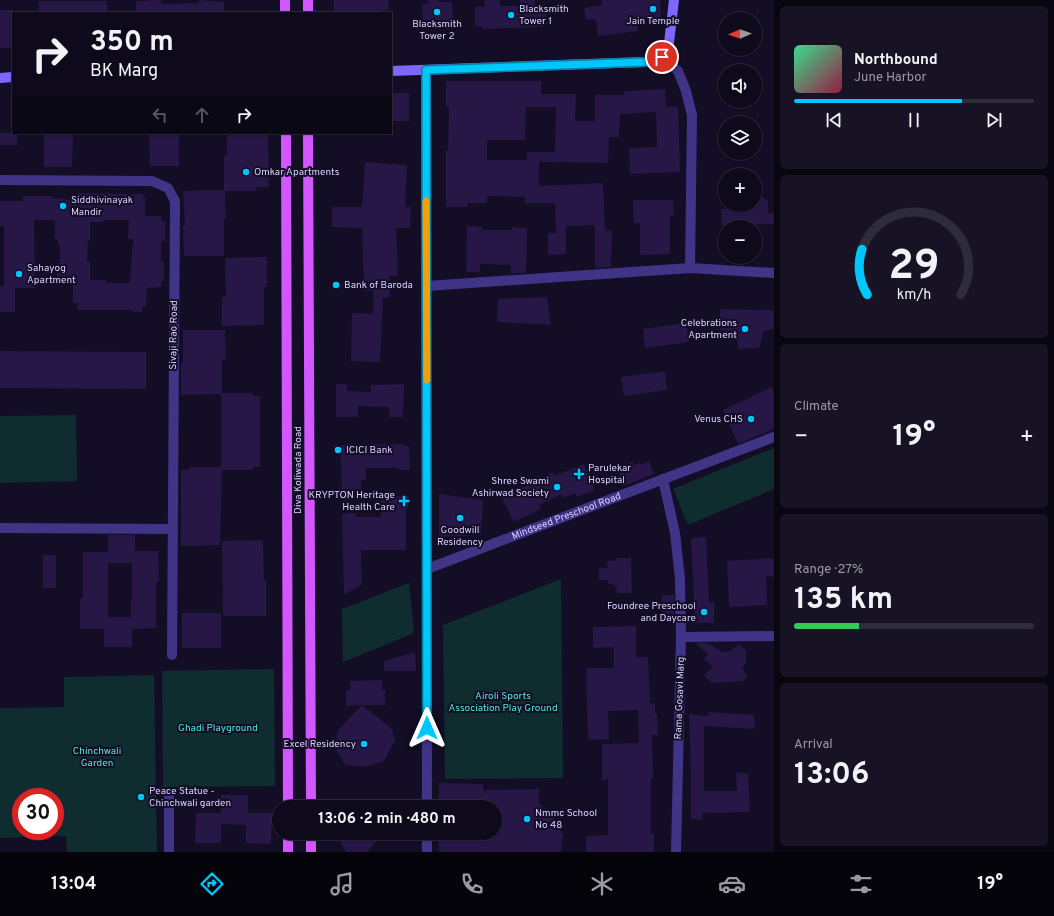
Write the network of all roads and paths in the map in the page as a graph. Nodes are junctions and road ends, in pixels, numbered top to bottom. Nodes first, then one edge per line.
1 (285, 0) edge
2 (308, 0) edge
3 (674, 0) edge
4 (285, 12) edge
5 (308, 12) edge
6 (662, 57) junction
7 (426, 70) junction
8 (392, 71) edge
9 (12, 77) edge
10 (0, 78) edge
11 (286, 134) edge
12 (308, 134) edge
13 (0, 180) edge
14 (690, 268) junction
15 (774, 273) edge
16 (427, 286) junction
17 (774, 437) edge
18 (663, 479) junction
19 (0, 528) edge
20 (172, 529) junction
21 (427, 570) junction
22 (774, 636) edge
23 (682, 637) junction
24 (172, 654) dead end
25 (169, 795) dead end
26 (288, 800) edge
27 (311, 800) edge
28 (427, 800) edge
29 (288, 840) edge
30 (311, 840) edge
31 (427, 840) edge
32 (169, 852) edge
33 (288, 852) edge
34 (311, 852) edge
35 (427, 852) edge
36 (676, 852) edge

1 - 4 main road
2 - 5 main road
3 - 6 street
6 - 7 street
6 - 14 street
7 - 8 street
7 - 16 street
9 - 10 street
11 - 26 main road, Diva Koliwada Road
12 - 27 main road, Diva Koliwada Road
13 - 20 street, Sivaji Rao Road
14 - 15 street
14 - 16 street
16 - 21 street
17 - 18 street, Mindseed Preschool Road
18 - 21 street, Mindseed Preschool Road
18 - 23 street, Rama Gosavi Marg
19 - 20 street
20 - 24 street, Sivaji Rao Road
21 - 28 street
22 - 23 street
23 - 36 street, Rama Gosavi Marg
25 - 32 street
29 - 33 main road
30 - 34 main road
31 - 35 street

